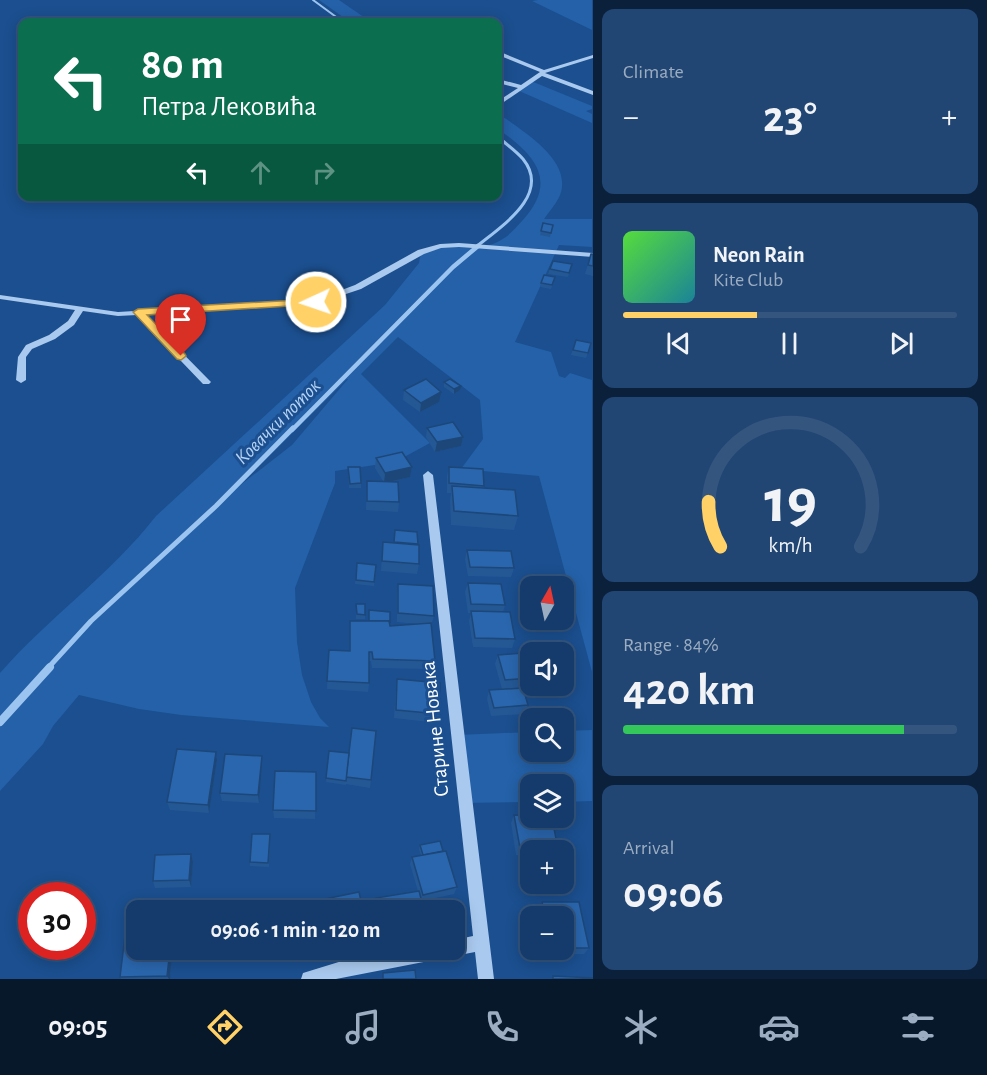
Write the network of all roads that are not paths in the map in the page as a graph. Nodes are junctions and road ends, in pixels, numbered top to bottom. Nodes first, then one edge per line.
1 (502, 54) edge
2 (592, 56) edge
3 (543, 73) junction
4 (502, 82) edge
5 (522, 87) junction
6 (592, 93) edge
7 (502, 101) edge
8 (592, 255) edge
9 (0, 297) edge
10 (81, 308) junction
11 (138, 312) junction
12 (21, 380) dead end
13 (206, 382) dead end
14 (428, 475) dead end
15 (482, 943) junction
16 (465, 946) edge
17 (392, 960) edge
18 (309, 979) edge
19 (486, 979) edge

1 - 3 street
2 - 3 street
3 - 5 street
3 - 6 street
4 - 5 street
5 - 7 street
8 - 11 street
9 - 10 street
10 - 11 street
10 - 12 street
11 - 13 street
14 - 15 street, Старине Новака
15 - 16 street
15 - 19 street, Старине Новака
17 - 18 street

